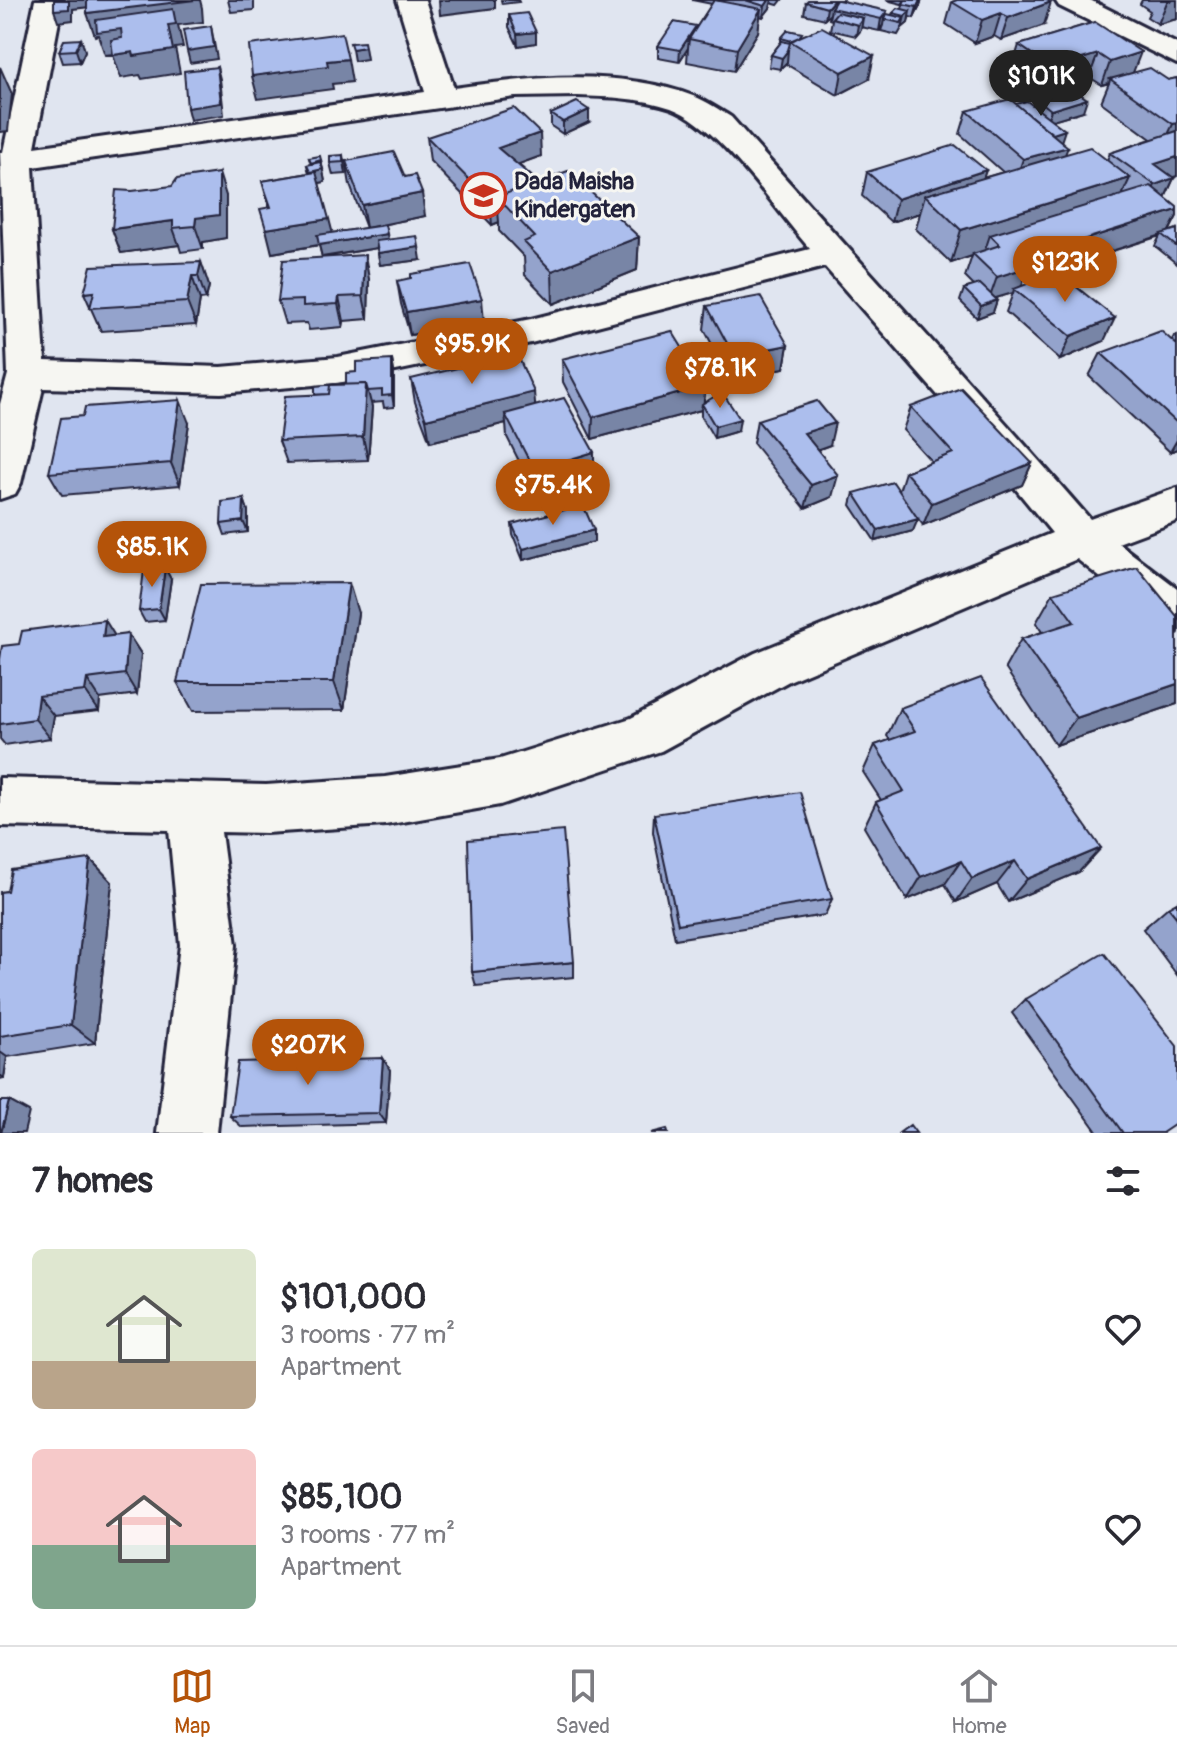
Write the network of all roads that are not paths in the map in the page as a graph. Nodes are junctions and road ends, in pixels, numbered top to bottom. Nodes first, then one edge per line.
1 (49, 0) edge
2 (411, 0) edge
3 (1069, 0) edge
4 (1177, 55) edge
5 (442, 97) junction
6 (9, 161) edge
7 (834, 254) junction
8 (27, 374) junction
9 (0, 483) edge
10 (1177, 504) edge
11 (1082, 539) junction
12 (1177, 613) edge
13 (0, 802) edge
14 (192, 808) junction
15 (187, 1133) edge

1 - 6 street
2 - 5 street
3 - 4 street
5 - 6 street
5 - 7 street
6 - 8 street
7 - 8 street
7 - 11 street
8 - 9 street
10 - 11 street
11 - 12 street
11 - 14 street
13 - 14 street
14 - 15 street

